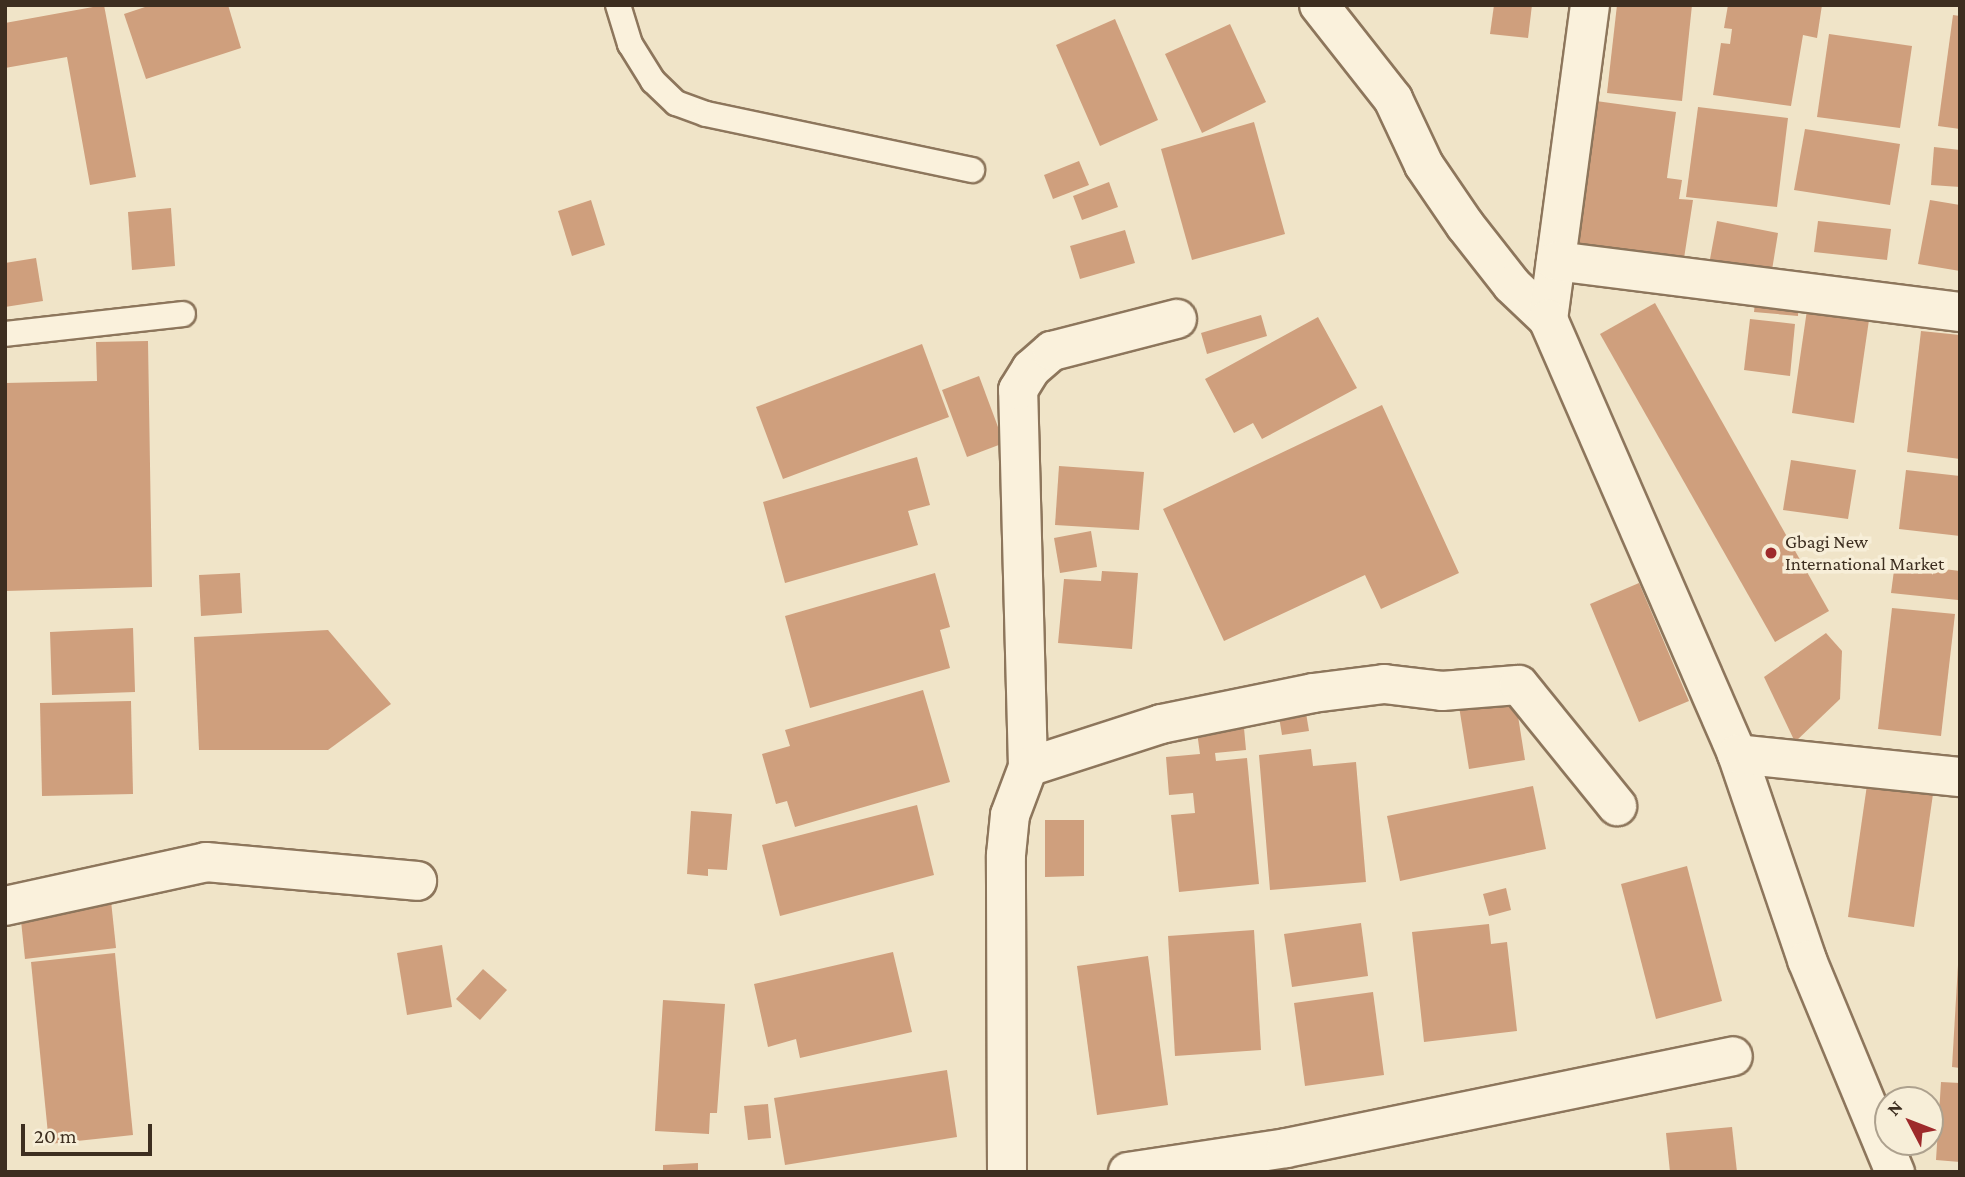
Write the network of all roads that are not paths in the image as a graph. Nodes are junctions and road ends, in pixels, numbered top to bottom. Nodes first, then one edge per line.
1 (618, 5) edge
2 (1319, 5) edge
3 (1590, 5) edge
4 (972, 170) dead end
5 (1556, 261) junction
6 (1960, 312) edge
7 (183, 314) dead end
8 (1548, 319) junction
9 (1177, 320) dead end
10 (5, 334) edge
11 (1737, 754) junction
12 (1028, 768) junction
13 (1960, 777) edge
14 (1617, 806) dead end
15 (417, 881) dead end
16 (5, 906) edge
17 (1733, 1056) dead end
18 (1287, 1160) edge
19 (1007, 1172) edge
20 (1128, 1172) edge
21 (1895, 1172) edge

1 - 4 lane
2 - 8 street
3 - 5 street
5 - 6 street
5 - 8 street
7 - 10 lane
8 - 11 street
9 - 12 street
11 - 13 street
11 - 21 street
12 - 14 street
12 - 19 street
15 - 16 street
17 - 18 street
18 - 20 street

